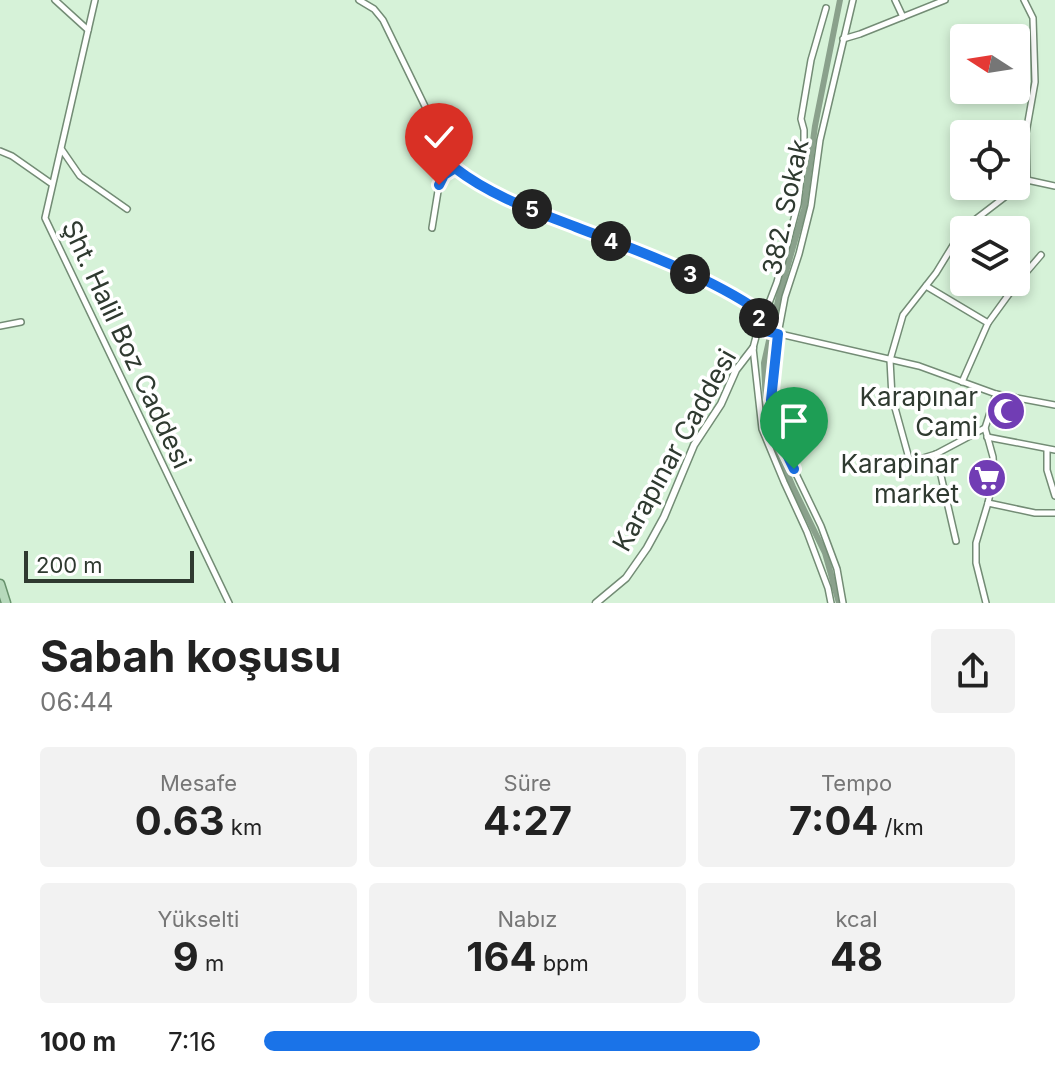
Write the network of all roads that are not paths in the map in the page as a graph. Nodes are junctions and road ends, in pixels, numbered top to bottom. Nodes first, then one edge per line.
1 (55, 0) edge
2 (95, 0) edge
3 (359, 0) edge
4 (853, 0) edge
5 (895, 0) edge
6 (945, 0) edge
7 (1024, 0) edge
8 (826, 8) dead end
9 (903, 17) junction
10 (88, 30) junction
11 (843, 39) junction
12 (1028, 120) edge
13 (62, 149) junction
14 (0, 151) edge
15 (455, 168) junction
16 (1030, 181) edge
17 (52, 184) junction
18 (1055, 186) edge
19 (1001, 200) edge
20 (127, 209) dead end
21 (980, 216) edge
22 (432, 228) dead end
23 (950, 250) edge
24 (1041, 255) dead end
25 (926, 286) junction
26 (759, 311) junction
27 (21, 322) dead end
28 (988, 323) junction
29 (0, 326) edge
30 (762, 330) junction
31 (778, 334) junction
32 (753, 348) junction
33 (890, 360) junction
34 (962, 382) junction
35 (996, 394) junction
36 (1055, 405) edge
37 (985, 428) junction
38 (987, 437) junction
39 (1047, 449) junction
40 (1055, 450) edge
41 (936, 454) junction
42 (1055, 496) edge
43 (988, 503) junction
44 (1055, 513) edge
45 (956, 541) dead end
46 (0, 584) edge
47 (6, 603) edge
48 (229, 603) edge
49 (596, 603) edge
50 (831, 603) edge
51 (843, 603) edge
52 (986, 603) edge

1 - 10 street
2 - 10 street, Şht. Halil Boz Caddesi
3 - 15 street
4 - 11 street, 382. Sokak
5 - 9 street
6 - 9 street
7 - 12 street
8 - 26 street
9 - 11 street
10 - 13 street, Şht. Halil Boz Caddesi
11 - 31 street, 382. Sokak
13 - 17 street, Şht. Halil Boz Caddesi
13 - 20 street
14 - 17 street
15 - 22 street
15 - 26 street
16 - 18 street
17 - 48 street, Şht. Halil Boz Caddesi
19 - 21 street
23 - 25 street
24 - 28 street
25 - 28 street
25 - 33 street
26 - 30 street
27 - 29 street
28 - 34 street
30 - 31 street
30 - 32 street
31 - 33 street
31 - 51 street, 382. Sokak
32 - 49 street, Karapınar Caddesi
32 - 50 street
33 - 34 street
33 - 41 street
34 - 35 street
35 - 36 street
35 - 37 street
37 - 38 street
37 - 41 street
38 - 39 street
38 - 43 street
39 - 40 street
39 - 42 street
41 - 45 street
43 - 44 street
43 - 52 street
46 - 47 main road

